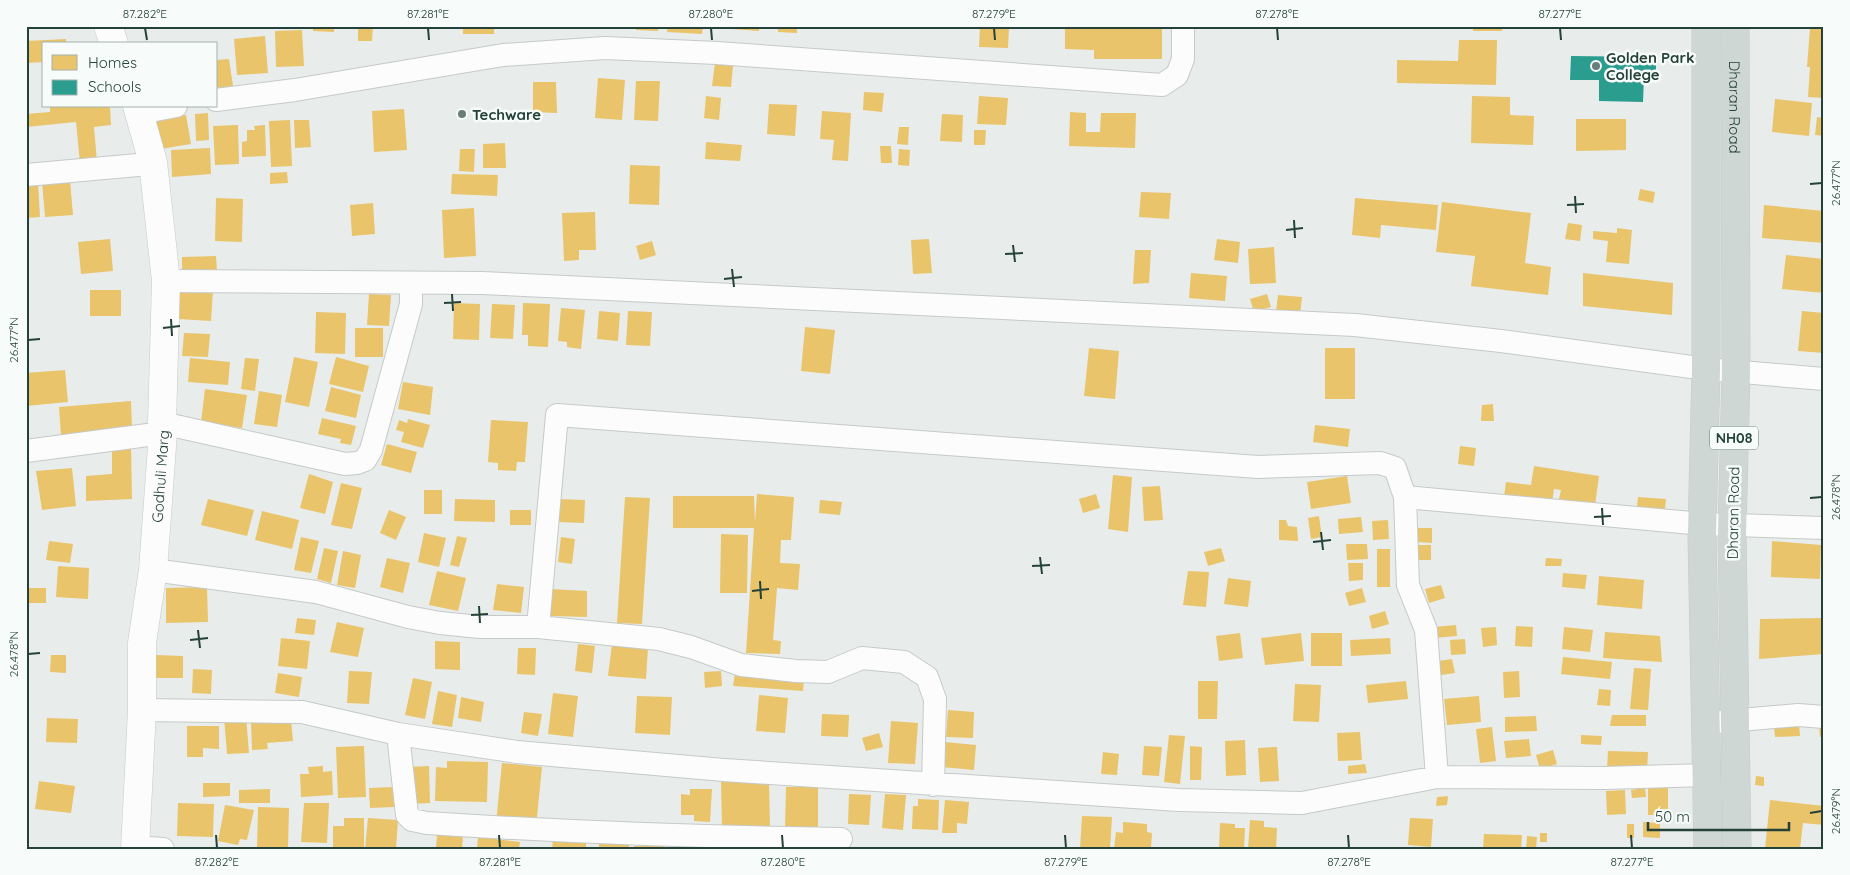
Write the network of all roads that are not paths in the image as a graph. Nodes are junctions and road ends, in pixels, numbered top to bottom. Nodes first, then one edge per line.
1 (108, 26) edge
2 (1183, 26) edge
3 (1706, 26) edge
4 (1735, 26) edge
5 (113, 42) edge
6 (218, 100) edge
7 (158, 108) edge
8 (139, 110) edge
9 (153, 162) junction
10 (26, 175) edge
11 (166, 281) junction
12 (411, 284) junction
13 (1706, 369) junction
14 (1736, 372) junction
15 (1824, 379) edge
16 (163, 428) junction
17 (26, 451) edge
18 (1405, 498) junction
19 (1703, 524) junction
20 (1732, 524) junction
21 (1824, 528) edge
22 (153, 570) junction
23 (538, 627) junction
24 (142, 710) junction
25 (1824, 717) edge
26 (1736, 720) junction
27 (1706, 723) junction
28 (398, 734) junction
29 (1707, 775) junction
30 (1437, 777) junction
31 (933, 785) junction
32 (841, 839) dead end
33 (135, 848) edge
34 (163, 849) edge
35 (1708, 849) edge
36 (1737, 849) edge

1 - 5 main road
2 - 6 street
3 - 13 main road, Dharan Road / NH08
4 - 14 main road, Dharan Road / NH08
7 - 8 street
8 - 9 main road, Godhuli Marg
9 - 10 street
9 - 11 main road, Godhuli Marg
11 - 12 street
11 - 16 main road, Godhuli Marg
12 - 13 street
12 - 16 street
13 - 14 street
13 - 19 main road, Dharan Road / NH08
14 - 15 street
14 - 20 main road, Dharan Road / NH08
16 - 17 street
16 - 22 main road, Godhuli Marg
18 - 19 street
18 - 23 street
18 - 30 street
19 - 20 street
19 - 27 main road, Dharan Road / NH08
20 - 21 street
20 - 26 main road, Dharan Road / NH08
22 - 23 street
22 - 24 main road, Godhuli Marg
23 - 31 street
24 - 28 street
24 - 33 main road, Godhuli Marg
25 - 26 street
26 - 27 street
26 - 36 main road, Dharan Road / NH08
27 - 29 main road, Dharan Road / NH08
28 - 31 street
28 - 32 street
29 - 30 street
29 - 35 main road, Dharan Road / NH08
30 - 31 street
33 - 34 street

